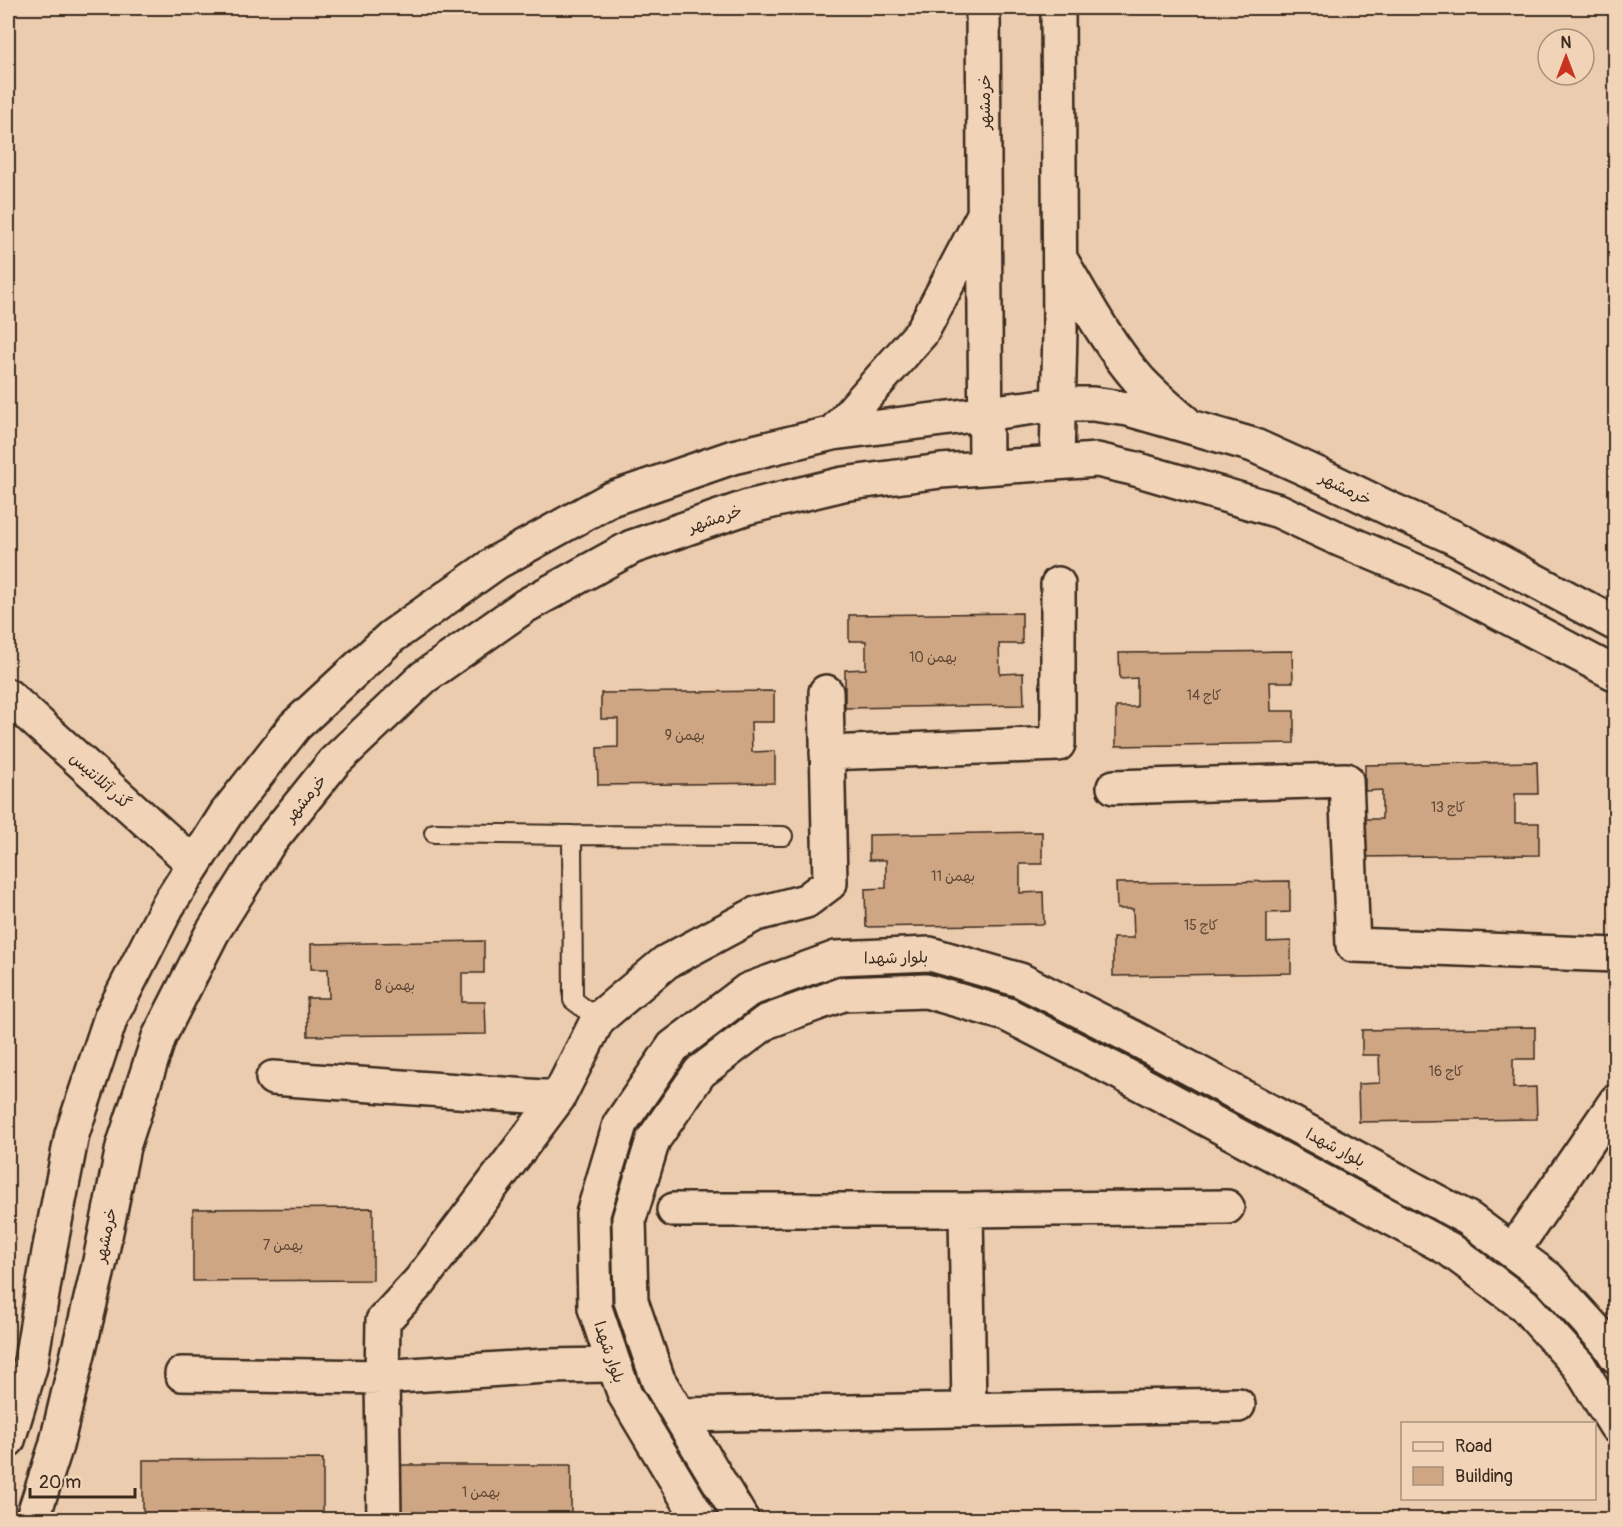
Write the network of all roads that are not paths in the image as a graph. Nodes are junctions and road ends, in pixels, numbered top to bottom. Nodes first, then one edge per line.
1 (983, 8) edge
2 (1058, 8) edge
3 (984, 214) junction
4 (1059, 257) junction
5 (1058, 404) junction
6 (985, 413) junction
7 (1189, 426) junction
8 (833, 433) junction
9 (1058, 462) junction
10 (986, 467) junction
11 (1058, 584) dead end
12 (1616, 624) edge
13 (1616, 675) edge
14 (826, 692) dead end
15 (8, 696) edge
16 (827, 753) junction
17 (1114, 787) dead end
18 (434, 833) dead end
19 (572, 835) junction
20 (783, 836) dead end
21 (194, 864) junction
22 (1616, 955) edge
23 (598, 1019) junction
24 (1134, 1038) junction
25 (1117, 1071) junction
26 (273, 1078) dead end
27 (558, 1098) junction
28 (1616, 1101) edge
29 (1227, 1207) dead end
30 (674, 1210) dead end
31 (966, 1210) junction
32 (1513, 1251) junction
33 (650, 1356) junction
34 (1616, 1356) edge
35 (614, 1365) junction
36 (182, 1374) dead end
37 (382, 1377) junction
38 (1238, 1405) dead end
39 (969, 1410) junction
40 (679, 1415) junction
41 (1616, 1426) edge
42 (8, 1440) edge
43 (711, 1468) junction
44 (678, 1483) junction
45 (32, 1520) edge
46 (384, 1520) edge
47 (700, 1520) edge
48 (742, 1520) edge

1 - 3 street, خرمشهر
2 - 4 street
3 - 6 street, خرمشهر
3 - 8 street
4 - 5 street
4 - 7 street
5 - 6 street, خرمشهر
5 - 7 street, خرمشهر
5 - 9 street
6 - 8 street, خرمشهر
6 - 10 street, خرمشهر
7 - 12 street, خرمشهر
8 - 21 street, خرمشهر
9 - 10 street, خرمشهر
9 - 13 street, خرمشهر
10 - 45 street, خرمشهر
11 - 16 street
14 - 16 street
15 - 21 street, گذر آتلانتیس
16 - 23 street
17 - 22 street
18 - 19 lane
19 - 20 lane
19 - 23 lane
21 - 42 street, خرمشهر
23 - 27 street
24 - 25 street
24 - 32 street, بلوار شهدا
24 - 35 street, بلوار شهدا
25 - 33 street
25 - 41 street
26 - 27 street
27 - 37 street
28 - 32 street
29 - 31 street
30 - 31 street
31 - 39 street
32 - 34 street, بلوار شهدا
33 - 35 street
33 - 40 street
35 - 37 street
35 - 44 street, بلوار شهدا
36 - 37 street
37 - 46 street
38 - 39 street
39 - 40 street
40 - 43 street
43 - 44 street
43 - 48 street
44 - 47 street, بلوار شهدا

